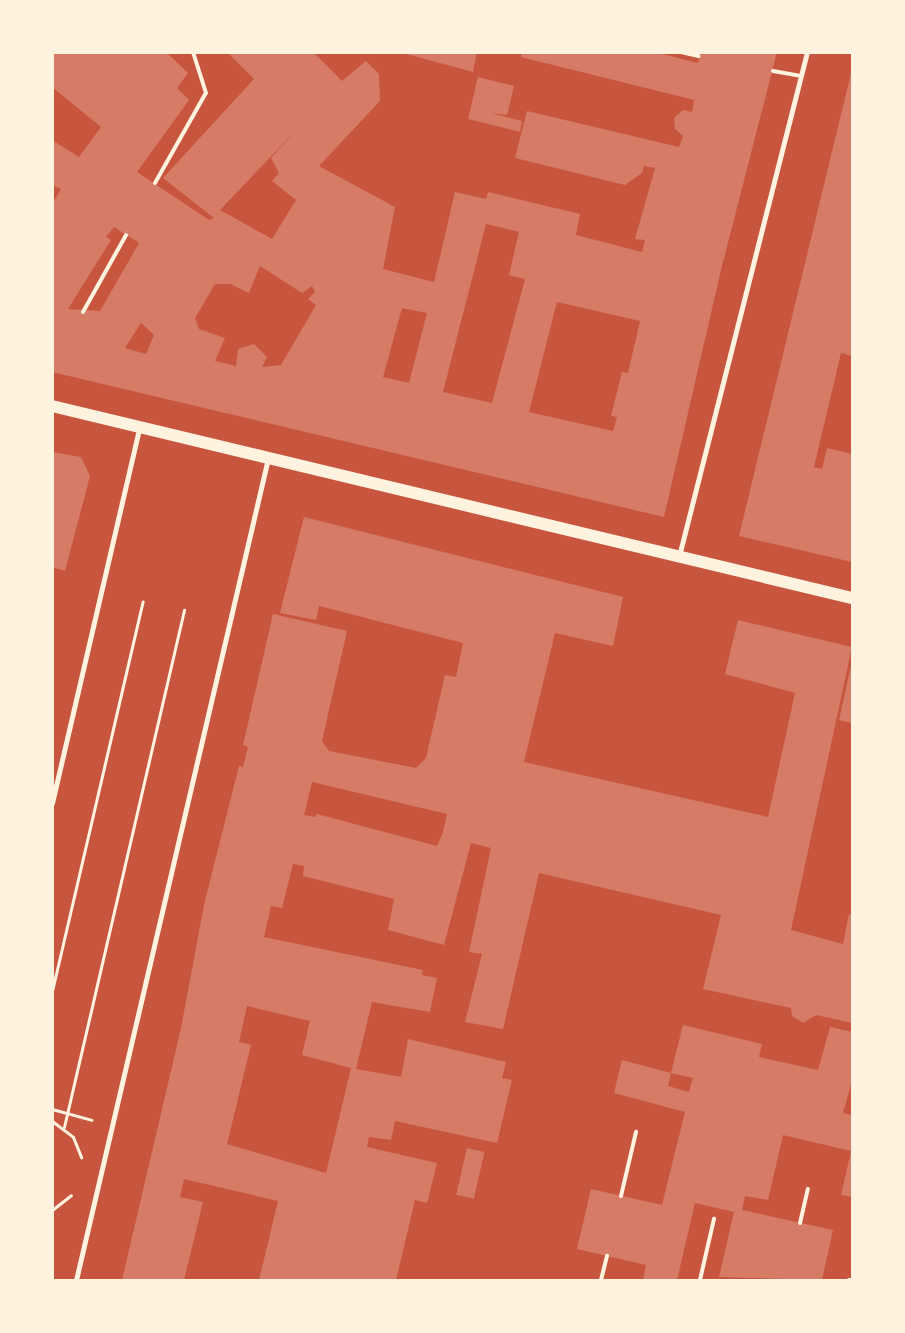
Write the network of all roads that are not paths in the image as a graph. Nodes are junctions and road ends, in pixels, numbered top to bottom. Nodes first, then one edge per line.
1 (193, 52) edge
2 (681, 52) edge
3 (807, 52) edge
4 (700, 56) dead end
5 (773, 71) dead end
6 (801, 76) junction
7 (155, 183) dead end
8 (126, 235) dead end
9 (83, 312) dead end
10 (52, 406) edge
11 (139, 428) junction
12 (268, 458) junction
13 (678, 557) junction
14 (852, 598) edge
15 (52, 803) edge
16 (636, 1132) dead end
17 (808, 1189) dead end
18 (621, 1196) dead end
19 (714, 1219) dead end
20 (800, 1223) dead end
21 (607, 1256) dead end
22 (76, 1280) edge
23 (601, 1280) edge
24 (700, 1280) edge
25 (849, 1280) edge
26 (852, 1280) edge

1 - 7 lane
2 - 4 lane
3 - 6 street
5 - 6 lane
6 - 13 street
8 - 9 lane
10 - 11 main road
11 - 12 main road
11 - 15 street
12 - 13 main road
12 - 22 street
13 - 14 main road
16 - 18 lane
17 - 20 lane
19 - 24 lane
21 - 23 lane
25 - 26 lane

